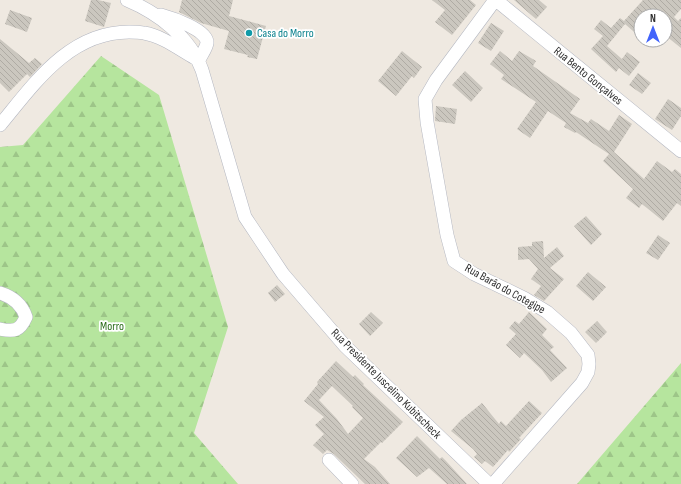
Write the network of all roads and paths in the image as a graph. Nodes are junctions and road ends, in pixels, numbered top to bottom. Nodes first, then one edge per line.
1 (127, 0) edge
2 (495, 0) edge
3 (153, 13) junction
4 (198, 60) junction
5 (0, 125) edge
6 (680, 148) edge
7 (0, 293) edge
8 (0, 329) edge
9 (329, 460) dead end
10 (352, 484) edge
11 (488, 484) edge
12 (493, 484) edge

1 - 3 street, Rua Presidente Juscelino Kubitscheck
2 - 6 street, Rua Bento Gonçalves
2 - 12 street, Rua Barão do Cotegipe
3 - 4 street, Rua Presidente Juscelino Kubitscheck
3 - 4 street, Rua Presidente Juscelino Kubitscheck
4 - 5 street
4 - 11 street, Rua Presidente Juscelino Kubitscheck
7 - 8 street
9 - 10 street

